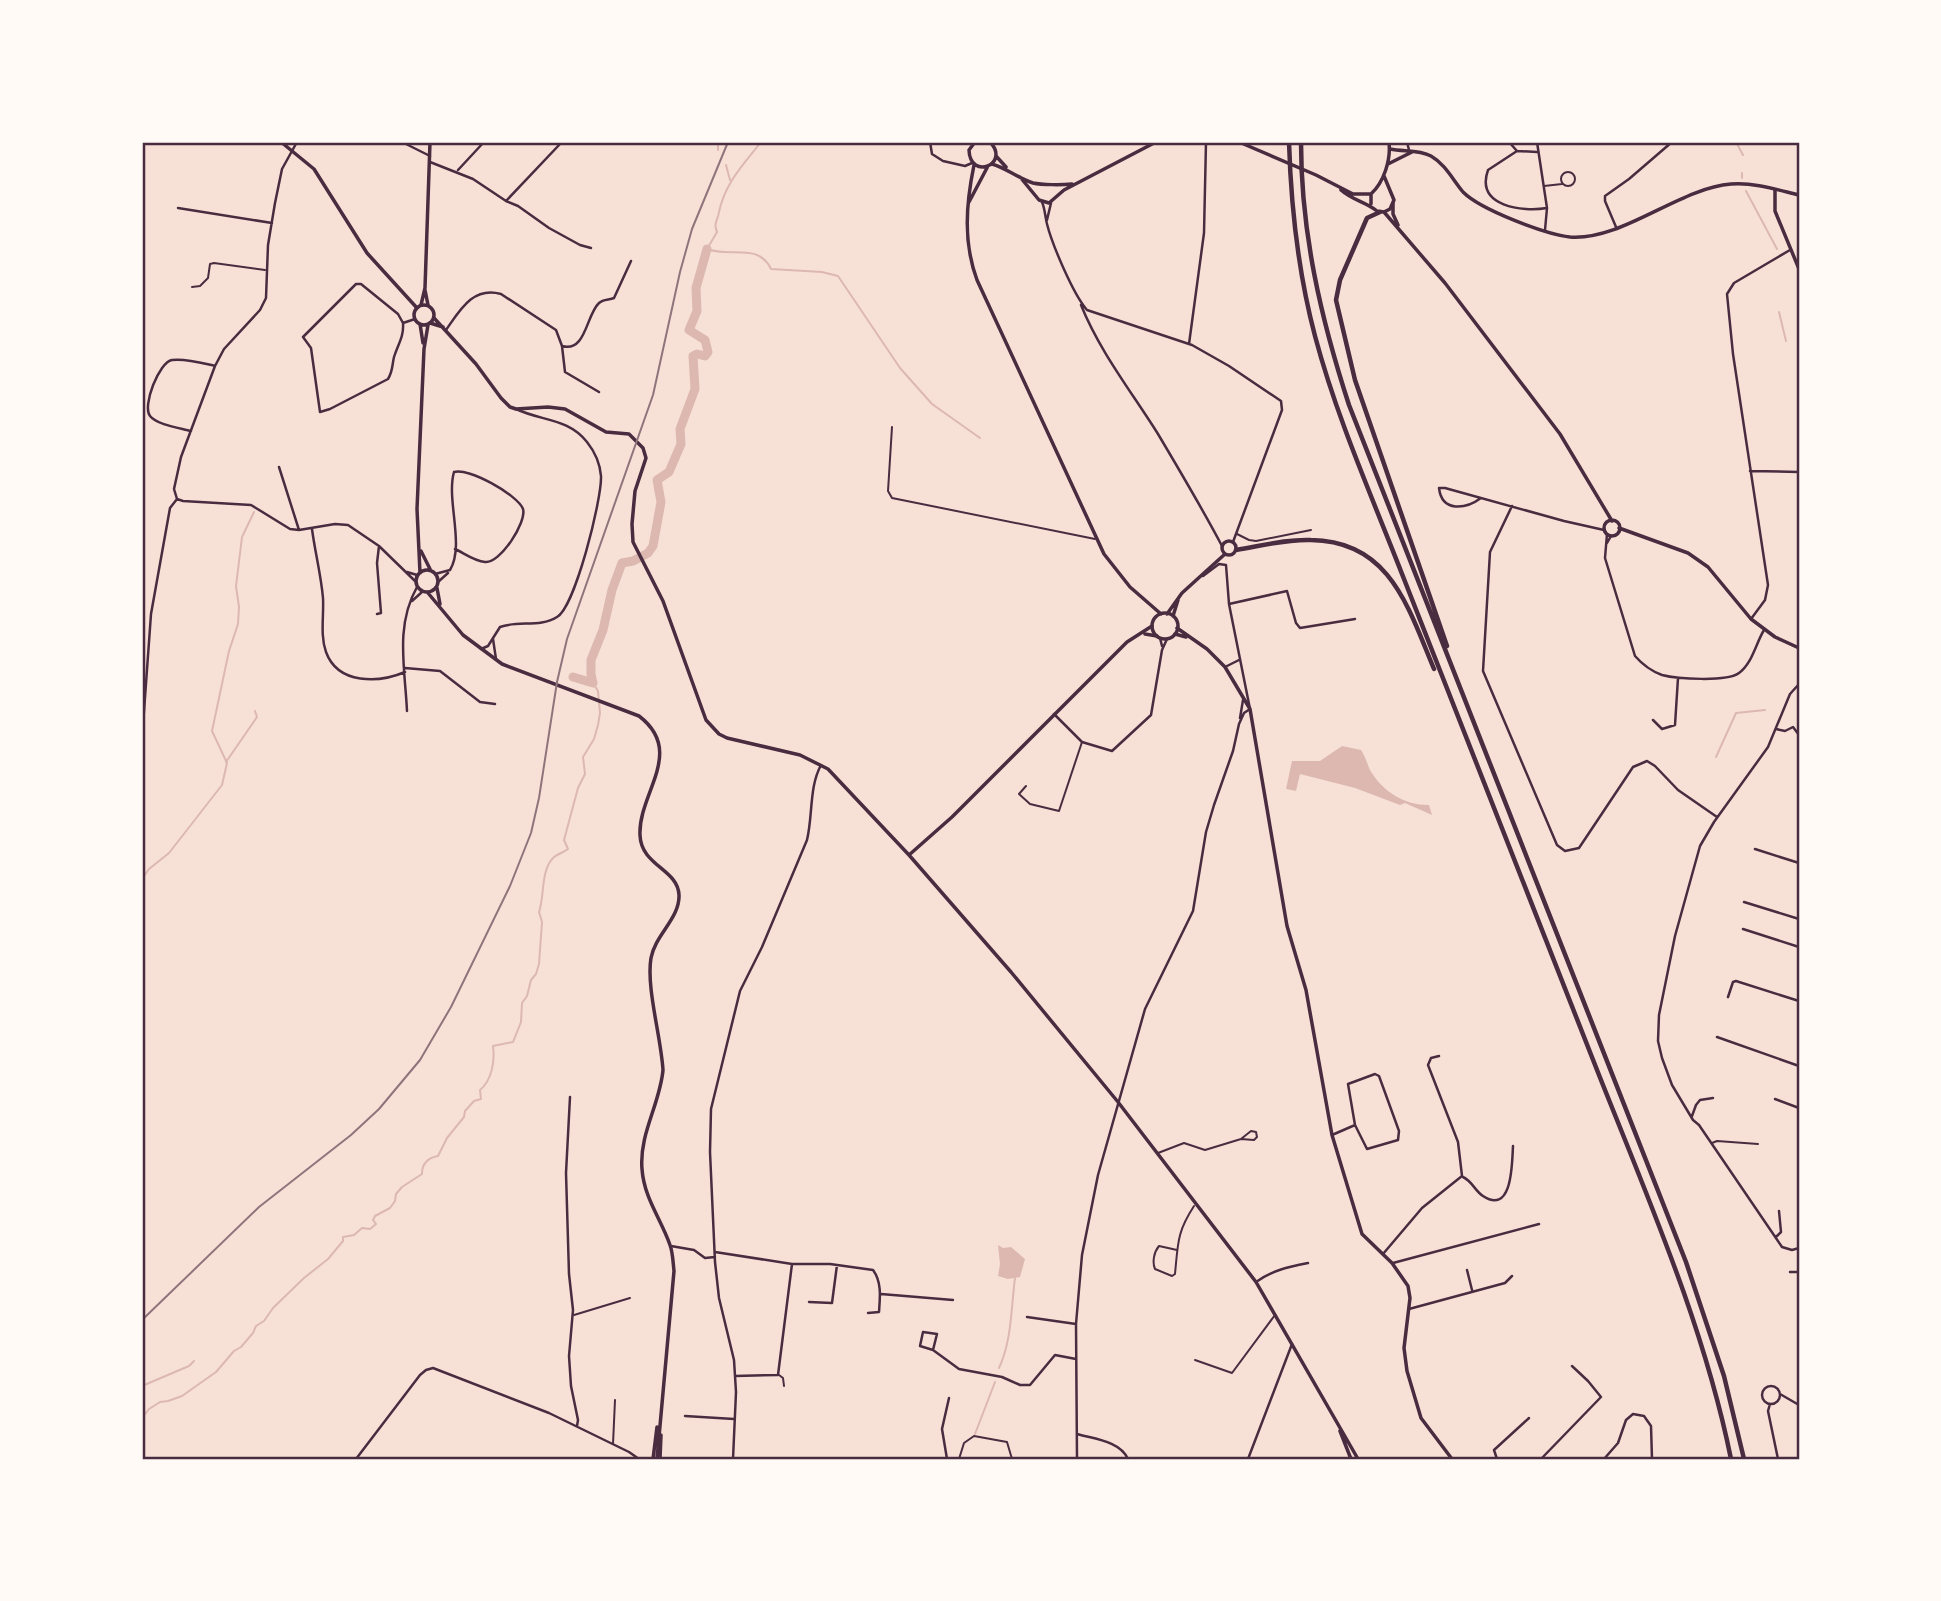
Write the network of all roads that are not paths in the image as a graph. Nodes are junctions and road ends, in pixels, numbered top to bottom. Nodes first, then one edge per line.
1 (281, 142) edge
2 (297, 142) edge
3 (402, 142) edge
4 (430, 142) edge
5 (484, 142) edge
6 (558, 142) edge
7 (930, 142) edge
8 (975, 142) edge
9 (992, 142) edge
10 (1156, 142) edge
11 (1239, 142) edge
12 (1289, 142) edge
13 (1301, 142) edge
14 (1389, 142) edge
15 (1407, 142) edge
16 (1509, 142) edge
17 (1537, 142) edge
18 (1672, 142) edge
19 (1207, 143) edge
20 (1390, 149) junction
21 (1409, 150) junction
22 (291, 151) junction
23 (1517, 151) junction
24 (1537, 152) junction
25 (1423, 153) junction
26 (996, 156) junction
27 (430, 159) junction
28 (973, 164) junction
29 (990, 165) junction
30 (1386, 166) junction
31 (1007, 169) junction
32 (457, 171) junction
33 (1384, 176) junction
34 (1020, 177) junction
35 (1042, 183) junction
36 (1074, 184) junction
37 (1563, 184) junction
38 (1054, 186) junction
39 (1544, 186) junction
40 (1337, 187) junction
41 (1378, 189) junction
42 (1775, 190) junction
43 (1389, 191) junction
44 (1036, 194) junction
45 (1371, 194) junction
46 (1799, 195) edge
47 (1056, 196) junction
48 (506, 201) junction
49 (1052, 201) junction
50 (1042, 202) junction
51 (1393, 203) junction
52 (968, 204) junction
53 (1371, 204) junction
54 (178, 208) dead end
55 (1548, 208) junction
56 (1382, 212) junction
57 (272, 223) junction
58 (1046, 224) junction
59 (1616, 227) junction
60 (1545, 230) junction
61 (1402, 233) junction
62 (591, 248) dead end
63 (1790, 250) junction
64 (631, 261) dead end
65 (1799, 269) edge
66 (268, 271) junction
67 (192, 287) dead end
68 (425, 288) junction
69 (1079, 299) junction
70 (421, 305) junction
71 (428, 305) junction
72 (416, 308) junction
73 (1096, 314) junction
74 (434, 317) junction
75 (415, 319) junction
76 (1088, 320) junction
77 (403, 323) junction
78 (420, 324) junction
79 (429, 324) junction
80 (445, 329) junction
81 (1189, 344) junction
82 (562, 346) junction
83 (424, 349) junction
84 (215, 366) junction
85 (599, 393) dead end
86 (516, 410) junction
87 (320, 412) junction
88 (317, 417) dead end
89 (892, 427) dead end
90 (191, 431) junction
91 (279, 467) dead end
92 (1750, 471) junction
93 (1799, 472) edge
94 (1481, 498) junction
95 (177, 499) junction
96 (1512, 506) junction
97 (1610, 521) junction
98 (312, 529) junction
99 (299, 530) junction
100 (1311, 530) dead end
101 (1618, 531) junction
102 (1607, 533) junction
103 (1237, 534) junction
104 (1096, 540) junction
105 (1233, 542) junction
106 (379, 546) junction
107 (419, 548) junction
108 (454, 549) junction
109 (1223, 550) junction
110 (1236, 550) junction
111 (450, 570) junction
112 (433, 572) junction
113 (417, 576) junction
114 (1200, 576) junction
115 (437, 584) junction
116 (417, 587) junction
117 (422, 592) junction
118 (428, 593) junction
119 (1178, 598) junction
120 (1230, 604) junction
121 (440, 606) junction
122 (407, 610) junction
123 (377, 614) dead end
124 (1167, 614) junction
125 (1158, 616) junction
126 (1173, 617) junction
127 (1355, 619) dead end
128 (1751, 619) junction
129 (1152, 626) junction
130 (1177, 628) junction
131 (1764, 630) junction
132 (1143, 634) junction
133 (1175, 634) junction
134 (494, 636) junction
135 (1158, 637) junction
136 (1167, 639) junction
137 (1192, 639) junction
138 (1799, 648) edge
139 (481, 649) junction
140 (1162, 650) junction
141 (496, 659) junction
142 (1239, 660) junction
143 (1225, 667) junction
144 (405, 670) junction
145 (1454, 671) junction
146 (1678, 678) junction
147 (1799, 684) edge
148 (1447, 694) junction
149 (1244, 697) junction
150 (495, 704) dead end
151 (1250, 709) junction
152 (407, 711) dead end
153 (1054, 714) junction
154 (1653, 720) dead end
155 (1239, 724) junction
156 (1776, 729) junction
157 (1799, 735) edge
158 (142, 739) edge
159 (1082, 742) junction
160 (821, 765) junction
161 (1026, 786) dead end
162 (1717, 817) junction
163 (1755, 849) dead end
164 (909, 855) junction
165 (1799, 863) edge
166 (1744, 902) dead end
167 (1799, 919) edge
168 (1743, 929) dead end
169 (1799, 947) edge
170 (1728, 998) dead end
171 (1799, 1002) edge
172 (1717, 1037) dead end
173 (1439, 1056) dead end
174 (1799, 1066) edge
175 (570, 1097) dead end
176 (1713, 1098) dead end
177 (1775, 1098) dead end
178 (1118, 1102) junction
179 (1799, 1108) edge
180 (1692, 1116) junction
181 (1355, 1125) junction
182 (1332, 1135) junction
183 (1241, 1139) dead end
184 (1711, 1144) junction
185 (1758, 1144) dead end
186 (1513, 1146) dead end
187 (1157, 1154) junction
188 (1462, 1176) junction
189 (1196, 1204) junction
190 (1779, 1211) dead end
191 (1539, 1224) dead end
192 (1776, 1237) junction
193 (671, 1247) junction
194 (1799, 1248) edge
195 (1177, 1250) junction
196 (1383, 1254) junction
197 (715, 1255) junction
198 (1392, 1263) junction
199 (792, 1264) junction
200 (1308, 1264) dead end
201 (837, 1265) junction
202 (1467, 1270) dead end
203 (1790, 1272) dead end
204 (1799, 1272) edge
205 (1512, 1276) dead end
206 (1256, 1282) junction
207 (1472, 1292) junction
208 (881, 1294) junction
209 (630, 1298) dead end
210 (953, 1300) dead end
211 (809, 1302) dead end
212 (1409, 1309) junction
213 (868, 1313) dead end
214 (572, 1315) junction
215 (1275, 1315) junction
216 (1027, 1317) dead end
217 (1076, 1324) junction
218 (1292, 1344) junction
219 (933, 1350) junction
220 (1076, 1359) junction
221 (1195, 1360) dead end
222 (1572, 1366) dead end
223 (778, 1375) junction
224 (735, 1376) junction
225 (784, 1386) dead end
226 (1780, 1394) junction
227 (949, 1398) dead end
228 (615, 1401) dead end
229 (1770, 1404) junction
230 (1799, 1405) edge
231 (685, 1416) dead end
232 (1530, 1418) dead end
233 (735, 1419) junction
234 (576, 1426) junction
235 (1338, 1426) junction
236 (1076, 1434) junction
237 (613, 1444) junction
238 (356, 1459) edge
239 (639, 1459) edge
240 (657, 1459) edge
241 (733, 1459) edge
242 (947, 1459) edge
243 (959, 1459) edge
244 (1012, 1459) edge
245 (1076, 1459) edge
246 (1128, 1459) edge
247 (1248, 1459) edge
248 (1351, 1459) edge
249 (1359, 1459) edge
250 (1452, 1459) edge
251 (1497, 1459) edge
252 (1541, 1459) edge
253 (1604, 1459) edge
254 (1652, 1459) edge
255 (1731, 1459) edge
256 (1744, 1459) edge
257 (1777, 1459) edge

1 - 22 street
2 - 22 street
3 - 27 street
4 - 27 street
5 - 32 street
6 - 48 street
7 - 28 street
8 - 28 street
9 - 26 street
10 - 36 street
11 - 40 street
12 - 148 highway
13 - 145 highway
14 - 20 street
15 - 21 street
16 - 23 street
17 - 24 street
18 - 59 street
19 - 81 street
20 - 21 street
20 - 30 street
21 - 25 street
22 - 57 street
22 - 72 street
23 - 24 street
23 - 55 street
24 - 39 street
25 - 30 street
25 - 60 street
26 - 29 street
26 - 31 street
27 - 32 street
27 - 68 street
28 - 29 street
28 - 52 street
29 - 31 street
29 - 52 street
30 - 33 street
31 - 34 street
32 - 48 street
33 - 41 street
33 - 43 street
34 - 35 street
34 - 44 street
35 - 38 street
35 - 44 street
36 - 38 street
36 - 47 street
37 - 37 street
37 - 39 street
38 - 47 street
39 - 55 street
40 - 45 street
40 - 53 street
41 - 43 street
41 - 45 street
42 - 46 street
42 - 59 street
42 - 63 street
43 - 51 street
44 - 50 street
45 - 53 street
47 - 49 street
48 - 62 street
49 - 50 street
49 - 58 street
50 - 58 street
51 - 56 street
51 - 61 street
52 - 104 street
53 - 56 street
54 - 57 street
55 - 60 street
56 - 61 street
56 - 145 highway
57 - 66 street
58 - 69 street
59 - 60 street
61 - 97 street
63 - 65 street
63 - 92 street
64 - 82 street
66 - 67 street
66 - 84 street
68 - 70 street
68 - 71 street
69 - 73 street
69 - 76 street
70 - 71 street
70 - 72 street
71 - 74 street
72 - 75 street
73 - 76 street
73 - 81 street
74 - 79 street
74 - 80 street
75 - 77 street
75 - 78 street
76 - 109 street
77 - 87 street
77 - 87 street
78 - 79 street
78 - 83 street
79 - 80 street
79 - 83 street
80 - 82 street
80 - 86 street
81 - 103 street
82 - 85 street
83 - 107 street
84 - 90 street
84 - 90 street
86 - 134 street
86 - 160 street
87 - 88 street
89 - 104 street
90 - 95 street
91 - 99 street
92 - 93 street
92 - 128 street
94 - 94 street
94 - 96 street
95 - 99 street
95 - 158 street
96 - 102 street
96 - 162 street
97 - 101 street
97 - 102 street
98 - 99 street
98 - 106 street
98 - 144 street
100 - 103 street
101 - 102 street
101 - 128 street
102 - 146 street
103 - 105 street
104 - 125 street
105 - 109 street
105 - 110 street
106 - 113 street
106 - 123 street
107 - 112 street
107 - 113 street
108 - 108 street
108 - 111 street
109 - 110 street
109 - 114 street
110 - 148 highway
111 - 112 street
111 - 115 street
112 - 113 street
112 - 115 street
113 - 116 street
114 - 119 street
114 - 120 street
115 - 118 street
115 - 121 street
116 - 117 street
116 - 122 street
117 - 118 street
117 - 122 street
118 - 121 street
119 - 124 street
119 - 126 street
120 - 127 street
120 - 142 street
121 - 139 street
122 - 144 street
124 - 125 street
124 - 126 street
125 - 129 street
126 - 130 street
128 - 131 street
129 - 132 street
129 - 135 street
130 - 133 street
130 - 137 street
131 - 138 street
131 - 146 street
132 - 135 street
132 - 153 street
133 - 136 street
133 - 137 street
134 - 139 street
134 - 141 street
135 - 136 street
135 - 140 street
136 - 140 street
137 - 143 street
139 - 141 street
140 - 159 street
141 - 193 street
142 - 143 street
142 - 151 street
143 - 149 street
144 - 150 street
144 - 152 street
145 - 256 highway
146 - 154 street
147 - 156 street
148 - 255 highway
149 - 151 street
149 - 155 street
151 - 155 street
151 - 182 street
153 - 159 street
153 - 164 street
155 - 178 street
156 - 157 street
156 - 162 street
159 - 161 street
160 - 164 street
160 - 197 street
162 - 180 street
163 - 165 street
164 - 178 street
166 - 167 street
168 - 169 street
170 - 171 street
172 - 174 street
173 - 188 street
175 - 214 street
176 - 180 street
177 - 179 street
178 - 187 street
178 - 217 street
180 - 184 street
181 - 181 street
181 - 182 street
182 - 196 street
183 - 187 street
184 - 185 street
184 - 192 street
186 - 188 street
187 - 189 street
188 - 196 street
189 - 195 street
189 - 206 street
190 - 192 street
191 - 198 street
192 - 194 street
193 - 197 street
193 - 240 street
195 - 195 street
196 - 198 street
197 - 199 street
197 - 224 street
198 - 212 street
199 - 201 street
199 - 223 street
200 - 206 street
201 - 208 street
201 - 211 street
202 - 207 street
203 - 204 street
205 - 207 street
206 - 215 street
207 - 212 street
208 - 210 street
208 - 213 street
209 - 214 street
212 - 250 street
214 - 234 street
215 - 218 street
215 - 221 street
216 - 217 street
217 - 220 street
218 - 235 street
218 - 247 street
219 - 219 street
219 - 220 street
220 - 236 street
222 - 252 street
223 - 224 street
223 - 225 street
224 - 233 street
226 - 229 street
226 - 229 street
226 - 230 street
227 - 242 street
228 - 237 street
229 - 257 street
231 - 233 street
232 - 251 street
233 - 241 street
234 - 237 street
234 - 238 street
235 - 248 street
235 - 249 street
236 - 245 street
236 - 246 street
237 - 239 street
243 - 244 street
253 - 254 street

